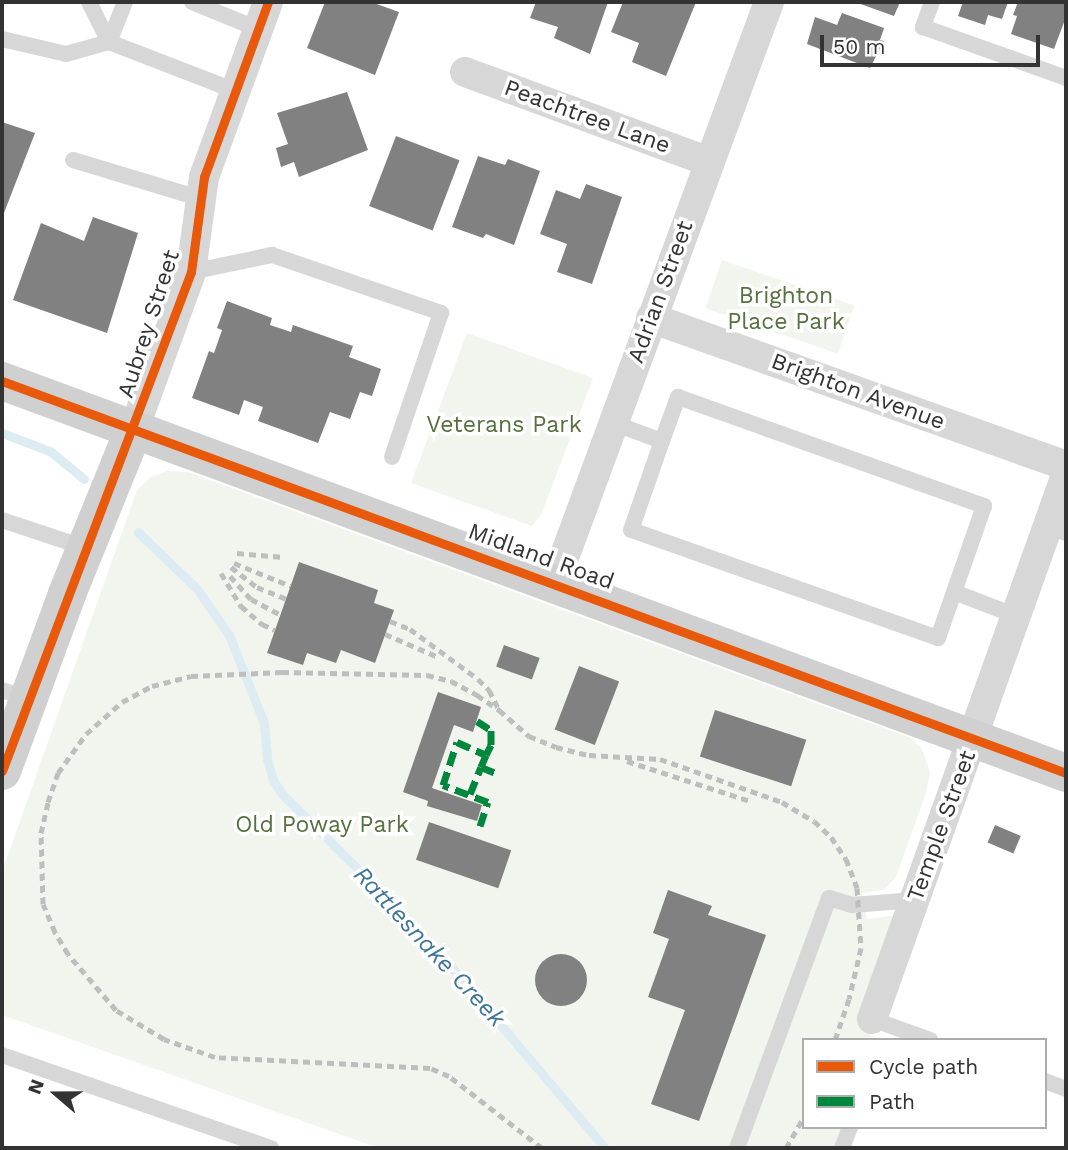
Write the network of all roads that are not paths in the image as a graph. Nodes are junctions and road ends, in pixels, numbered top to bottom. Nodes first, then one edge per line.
1 (89, 2) edge
2 (125, 2) edge
3 (192, 2) edge
4 (768, 2) edge
5 (932, 2) edge
6 (263, 15) edge
7 (2, 39) edge
8 (109, 42) junction
9 (465, 72) dead end
10 (1066, 78) edge
11 (236, 91) junction
12 (73, 160) dead end
13 (709, 162) junction
14 (202, 199) junction
15 (191, 272) junction
16 (651, 318) junction
17 (2, 381) edge
18 (612, 423) junction
19 (134, 429) junction
20 (662, 441) junction
21 (392, 457) dead end
22 (1066, 466) edge
23 (1066, 475) edge
24 (2, 520) edge
25 (1058, 530) edge
26 (86, 548) junction
27 (555, 582) junction
28 (954, 592) junction
29 (1017, 617) junction
30 (15, 695) edge
31 (973, 740) junction
32 (2, 771) edge
33 (1066, 774) edge
34 (915, 900) junction
35 (880, 1028) edge
36 (922, 1038) edge
37 (2, 1055) edge
38 (1047, 1082) edge
39 (1066, 1089) edge
40 (849, 1129) edge
41 (271, 1148) edge
42 (737, 1148) edge
43 (842, 1148) edge

1 - 8 lane
2 - 8 lane
3 - 6 lane
4 - 13 street, Adrian Street
5 - 10 lane
6 - 11 street, Aubrey Street
7 - 8 lane
8 - 11 lane
9 - 13 street, Peachtree Lane
11 - 14 street, Aubrey Street
12 - 14 lane
13 - 16 street, Adrian Street
14 - 15 street, Aubrey Street
15 - 19 street, Aubrey Street
15 - 21 lane
16 - 18 street, Adrian Street
16 - 22 street, Brighton Avenue
17 - 19 main road, Midland Road
18 - 20 lane
18 - 27 street, Adrian Street
19 - 26 main road, Aubrey Street
19 - 27 main road, Midland Road
20 - 28 lane
20 - 28 lane
23 - 25 street, Temple Street
24 - 26 lane
25 - 29 street, Temple Street
26 - 30 main road, Aubrey Street
27 - 31 main road, Midland Road
28 - 29 lane
29 - 31 street, Temple Street
30 - 32 main road, Aubrey Street
31 - 33 main road, Midland Road
31 - 34 street, Temple Street
34 - 35 street, Temple Street
34 - 42 lane
35 - 36 lane
37 - 41 lane
38 - 39 lane
40 - 43 lane

